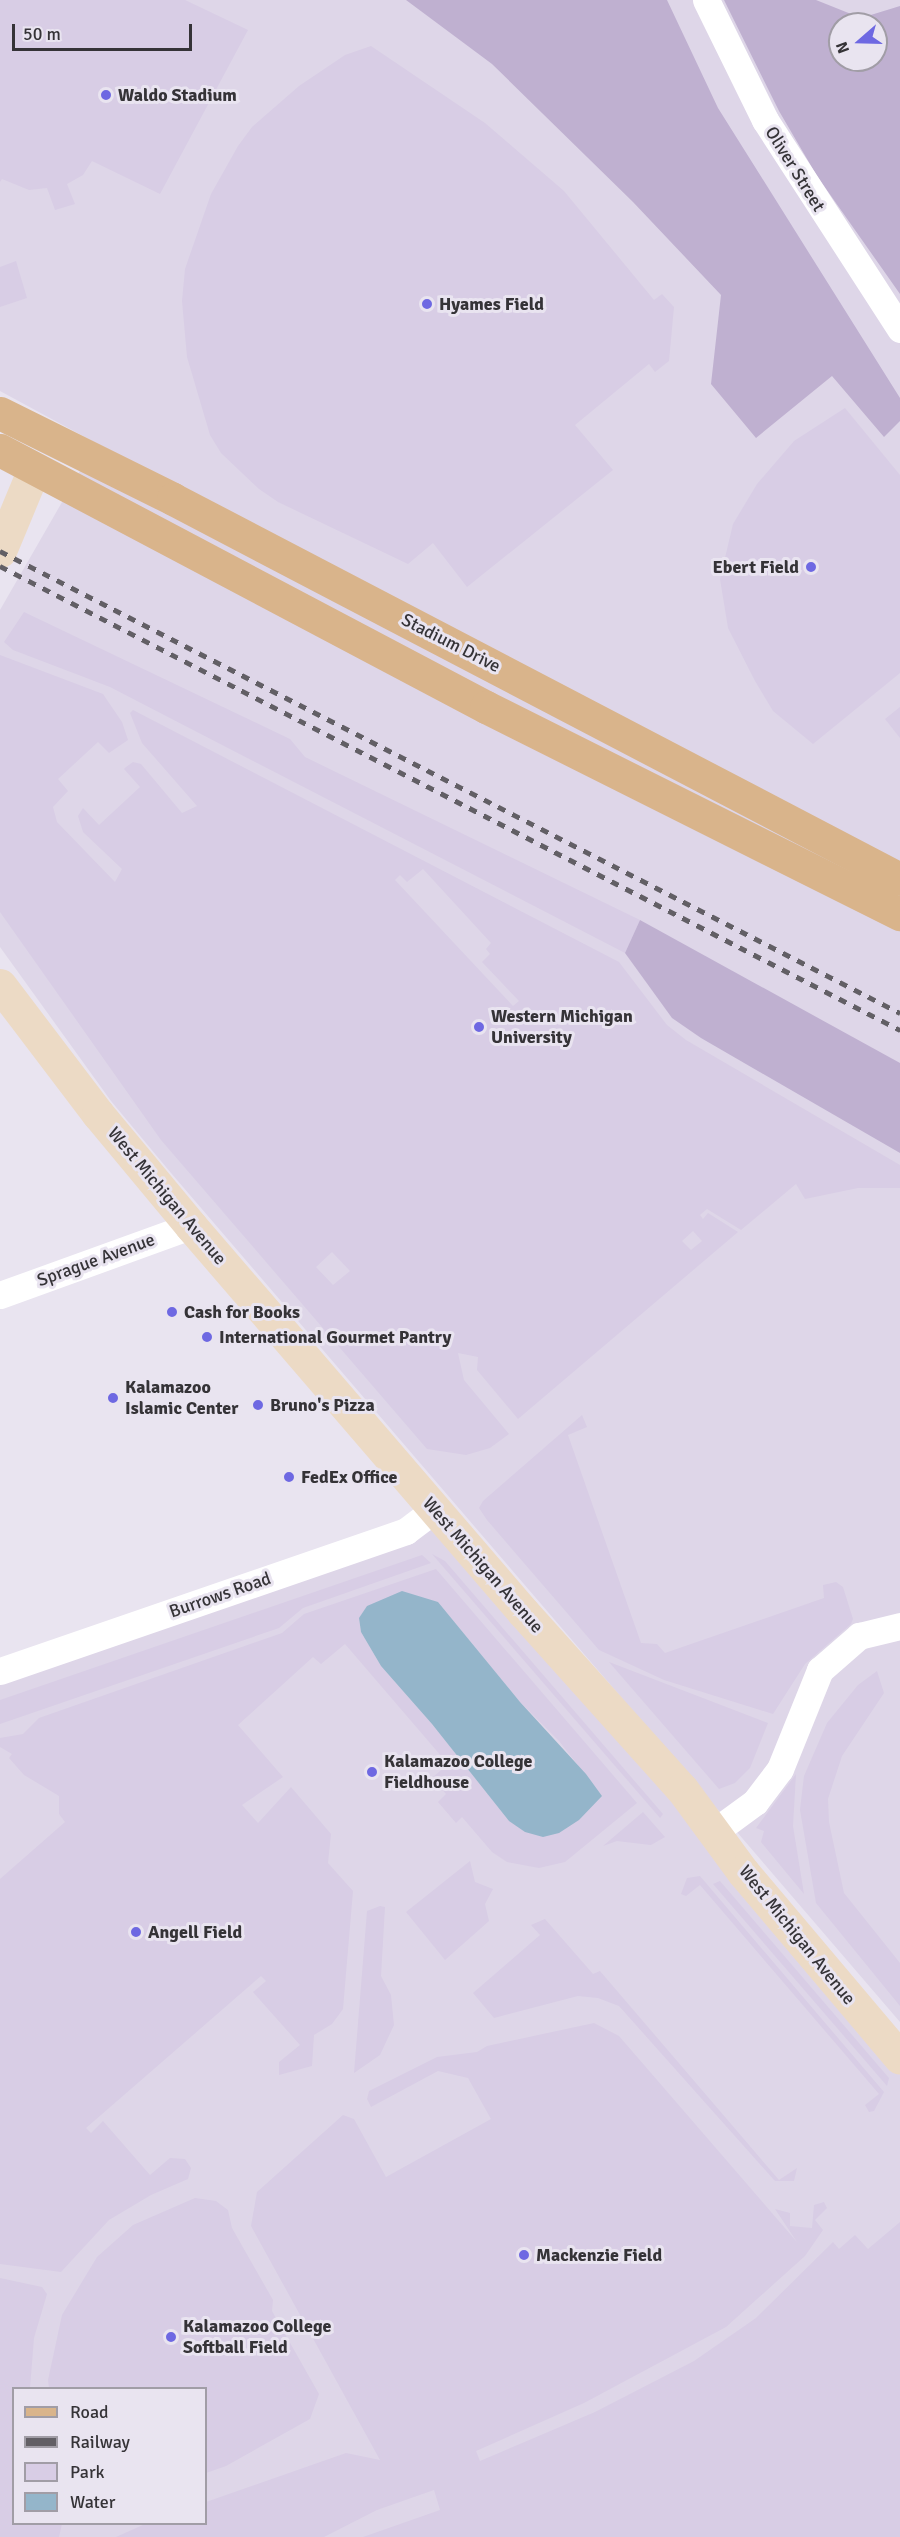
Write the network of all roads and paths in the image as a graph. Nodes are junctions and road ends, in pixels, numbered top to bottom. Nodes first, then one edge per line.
1 (706, 0) edge
2 (900, 329) edge
3 (0, 413) edge
4 (0, 450) edge
5 (34, 469) junction
6 (0, 551) edge
7 (900, 879) edge
8 (900, 914) edge
9 (0, 986) edge
10 (191, 1226) junction
11 (0, 1294) edge
12 (435, 1509) junction
13 (900, 1626) edge
14 (0, 1671) edge
15 (714, 1832) junction
16 (900, 2058) edge

1 - 2 street, Oliver Street
3 - 7 main road, Stadium Drive
4 - 5 main road
5 - 6 street
5 - 8 main road
9 - 10 street, West Michigan Avenue
10 - 11 street, Sprague Avenue
10 - 12 street, West Michigan Avenue
12 - 14 street, Burrows Road
12 - 15 street, West Michigan Avenue
13 - 15 street
15 - 16 street, West Michigan Avenue

